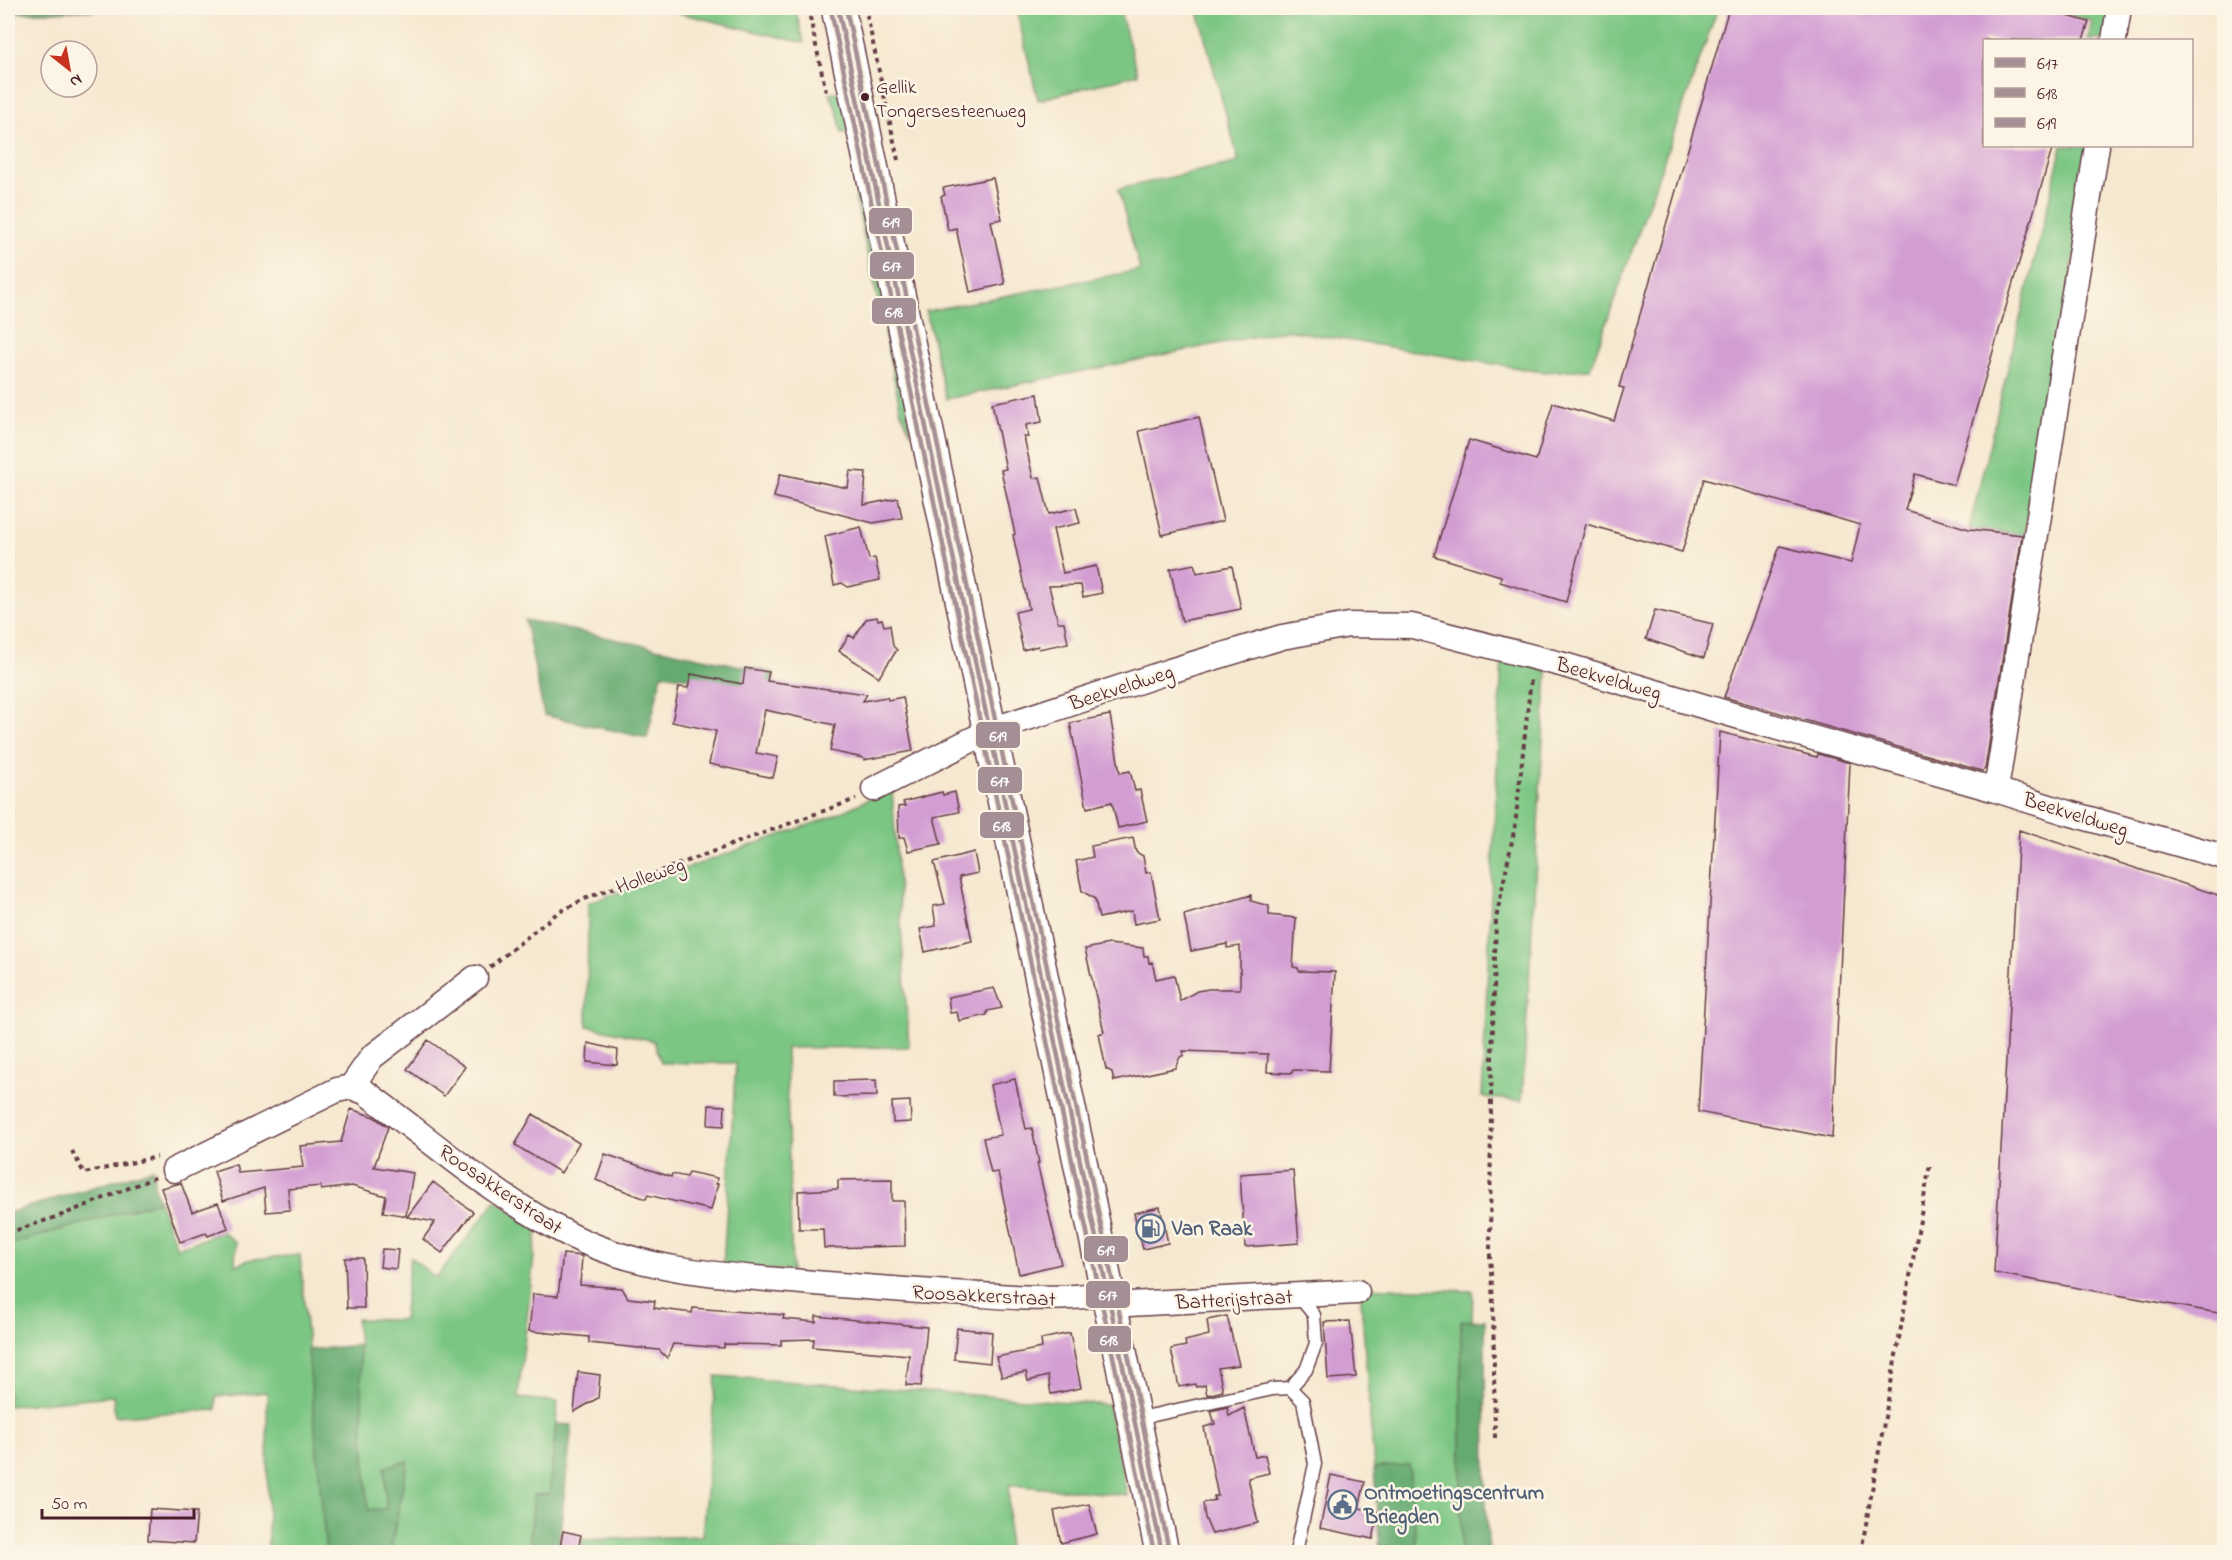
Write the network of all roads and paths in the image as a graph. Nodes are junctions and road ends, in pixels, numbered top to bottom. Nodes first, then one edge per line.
1 (838, 8) edge
2 (2119, 8) edge
3 (2114, 39) edge
4 (2097, 147) edge
5 (1533, 657) junction
6 (991, 730) junction
7 (874, 789) joint
8 (1996, 790) junction
9 (2224, 856) edge
10 (475, 978) joint
11 (351, 1087) junction
12 (72, 1151) dead end
13 (167, 1163) junction
14 (1930, 1164) dead end
15 (8, 1233) edge
16 (1357, 1292) dead end
17 (1298, 1295) junction
18 (1109, 1299) junction
19 (1290, 1389) junction
20 (1135, 1422) junction
21 (1495, 1438) dead end
22 (1162, 1552) edge
23 (1296, 1552) edge
24 (1861, 1552) edge

1 - 6 main road
2 - 3 street
4 - 8 street
5 - 6 street, Beekveldweg
5 - 8 street, Beekveldweg
5 - 21 path
6 - 7 street
6 - 18 main road
7 - 10 path, Holleweg
8 - 9 street, Beekveldweg
10 - 11 street
11 - 13 street
11 - 18 street, Roosakkerstraat
12 - 13 path
13 - 15 path
14 - 24 path
16 - 17 street, Batterijstraat
17 - 18 street, Batterijstraat
17 - 19 lane
18 - 20 main road
19 - 20 lane
19 - 23 lane
20 - 22 main road

